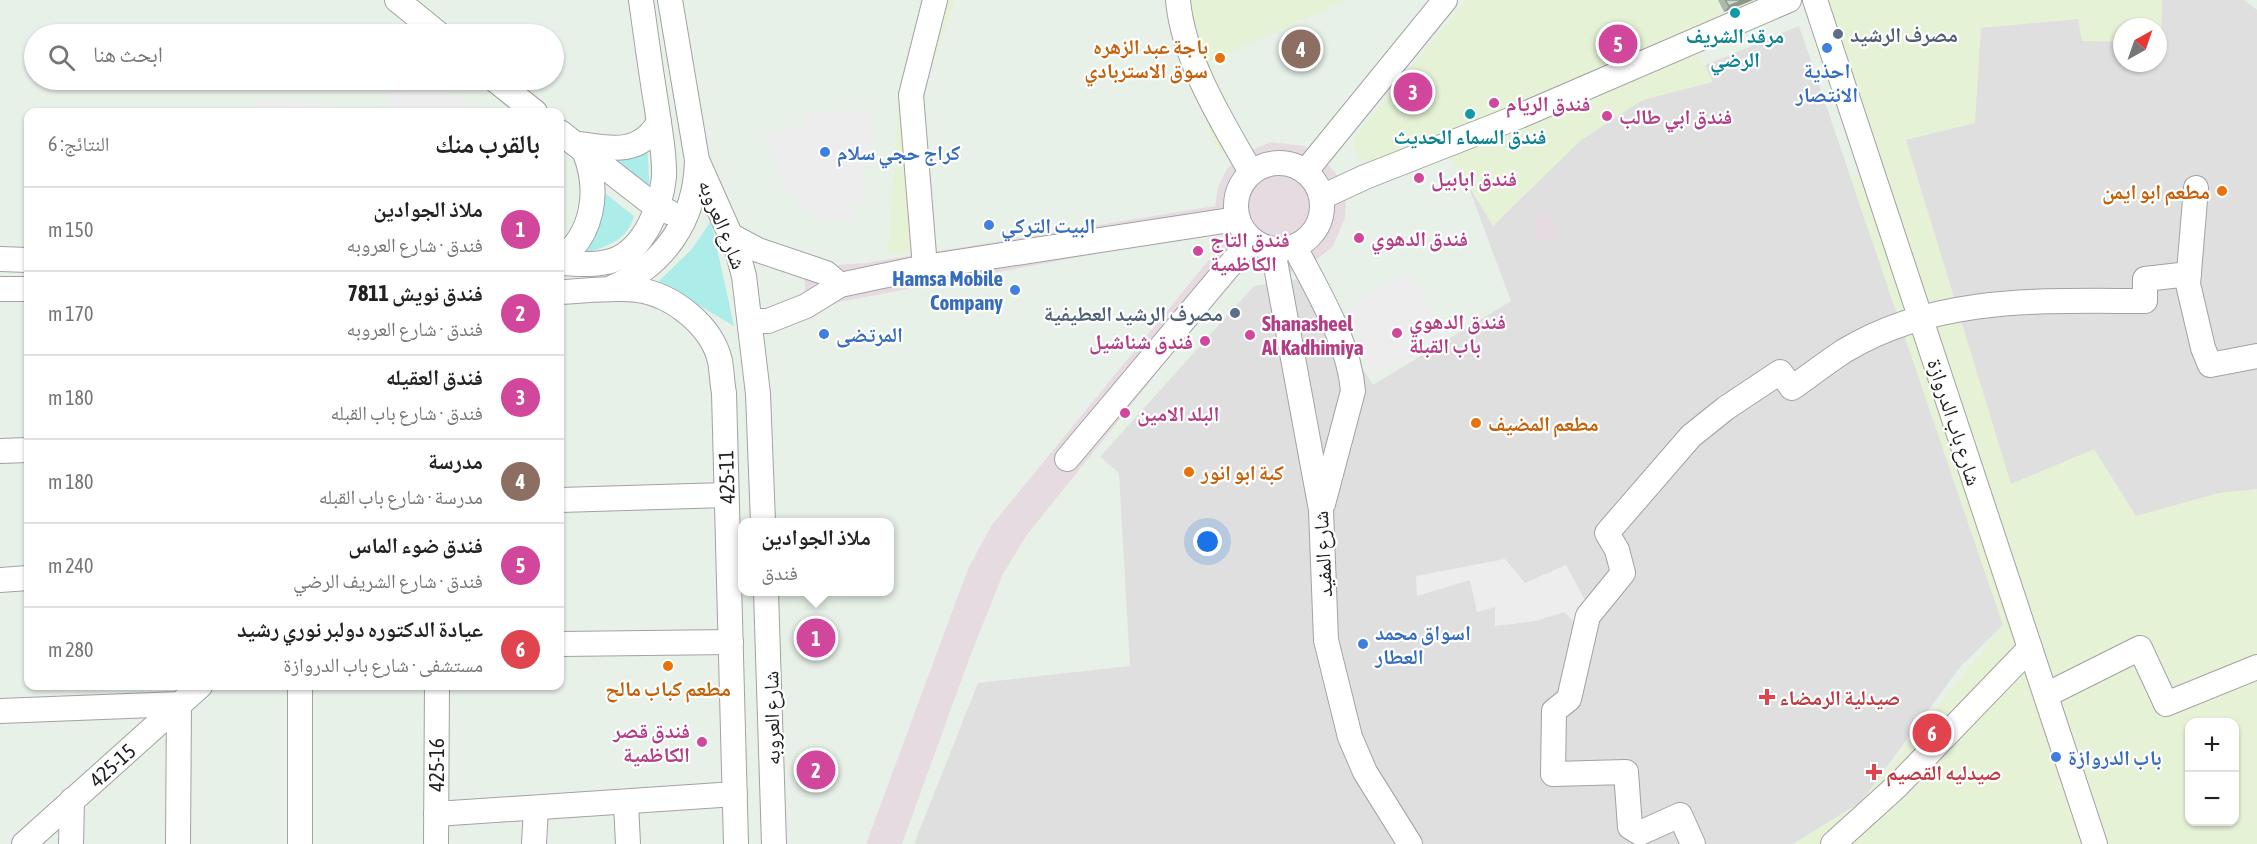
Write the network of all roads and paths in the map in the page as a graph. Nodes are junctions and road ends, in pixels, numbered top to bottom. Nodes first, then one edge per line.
1 (397, 0) edge
2 (640, 0) edge
3 (670, 0) edge
4 (935, 0) edge
5 (1178, 0) edge
6 (1445, 0) edge
7 (1789, 0) edge
8 (1815, 0) edge
9 (427, 24) edge
10 (508, 90) edge
11 (530, 108) edge
12 (661, 131) junction
13 (572, 143) edge
14 (695, 151) junction
15 (1251, 172) junction
16 (1305, 172) junction
17 (664, 179) junction
18 (2196, 188) dead end
19 (1322, 197) junction
20 (656, 207) junction
21 (1237, 219) junction
22 (685, 220) junction
23 (730, 235) junction
24 (1251, 240) junction
25 (1284, 248) junction
26 (564, 257) edge
27 (0, 259) edge
28 (24, 260) edge
29 (564, 262) edge
30 (925, 267) junction
31 (2188, 274) junction
32 (840, 285) junction
33 (0, 289) edge
34 (24, 289) edge
35 (609, 289) junction
36 (564, 292) edge
37 (1921, 318) junction
38 (751, 321) junction
39 (2257, 356) edge
40 (24, 450) edge
41 (0, 451) edge
42 (1067, 459) dead end
43 (726, 495) junction
44 (564, 500) edge
45 (1322, 510) junction
46 (763, 518) edge
47 (24, 578) edge
48 (0, 580) edge
49 (766, 596) edge
50 (731, 642) junction
51 (564, 644) edge
52 (2030, 648) junction
53 (2257, 667) edge
54 (195, 690) edge
55 (300, 690) edge
56 (436, 690) edge
57 (2046, 695) junction
58 (179, 704) junction
59 (0, 711) edge
60 (735, 794) junction
61 (72, 800) junction
62 (626, 803) junction
63 (536, 808) junction
64 (436, 814) junction
65 (24, 844) edge
66 (71, 844) edge
67 (178, 844) edge
68 (300, 844) edge
69 (436, 844) edge
70 (534, 844) edge
71 (628, 844) edge
72 (736, 844) edge
73 (774, 844) edge
74 (1410, 844) edge
75 (1693, 844) edge
76 (1833, 844) edge
77 (2095, 844) edge

1 - 9 street
2 - 12 street, شارع العروبه
3 - 14 street, شارع العروبه
4 - 30 street
5 - 15 street
6 - 16 street
7 - 19 street
8 - 37 street, شارع باب الدروازة
10 - 11 street
12 - 13 street
12 - 14 street
12 - 17 street, شارع العروبه
13 - 20 street
13 - 26 street
14 - 17 street
14 - 22 street, 425-11
14 - 23 street, شارع العروبه
15 - 16 street
15 - 21 street
16 - 19 street
17 - 20 street, شارع العروبه
18 - 31 street
19 - 25 street
20 - 22 street
20 - 29 street, شارع العروبه
21 - 24 street
21 - 30 street
22 - 35 street, 425-11
23 - 32 street
23 - 38 street, شارع العروبه
24 - 25 street
24 - 42 street
25 - 45 street, شارع المفيد
25 - 45 street
27 - 28 street
30 - 32 street
31 - 37 street
31 - 39 street
32 - 38 street
33 - 34 street
35 - 36 street, 425-11
35 - 43 street, 425-11
37 - 52 street, شارع باب الدروازة
37 - 75 street
38 - 46 street, شارع العروبه
40 - 41 street
43 - 44 street
43 - 50 street, 425-11
45 - 74 street, شارع المفيد
47 - 48 street
49 - 73 street, شارع العروبه
50 - 51 street
50 - 60 street, 425-11
52 - 57 street, شارع باب الدروازة
52 - 76 street
53 - 57 street
54 - 58 street, 425-15
55 - 68 street
56 - 64 street, 425-16
57 - 77 street, شارع باب الدروازة
58 - 59 street
58 - 61 street, 425-15
58 - 67 street
60 - 62 street
60 - 72 street, 425-11
61 - 65 street, 425-15
61 - 66 street
62 - 63 street
62 - 71 street
63 - 64 street
63 - 70 street
64 - 69 street, 425-16

